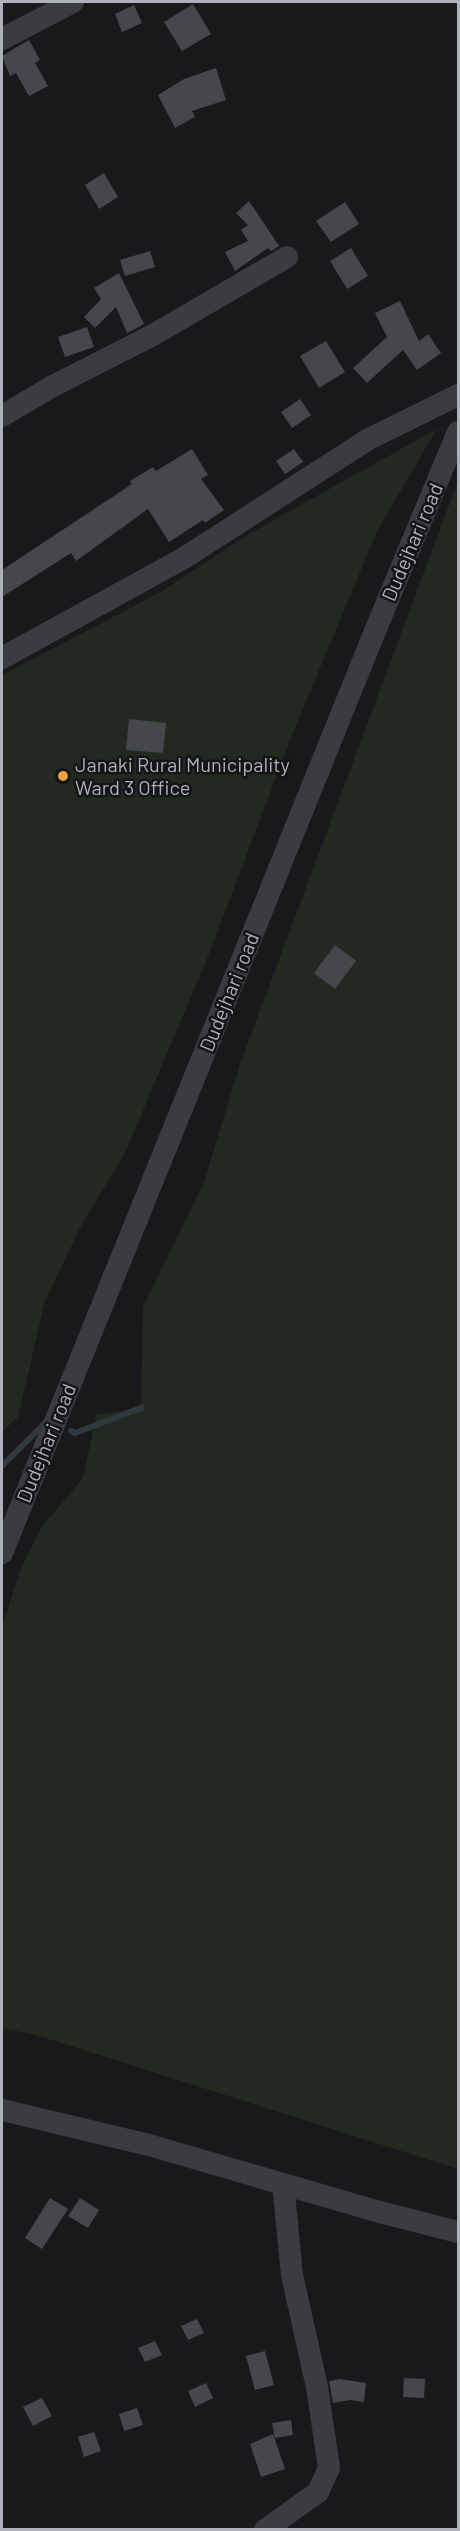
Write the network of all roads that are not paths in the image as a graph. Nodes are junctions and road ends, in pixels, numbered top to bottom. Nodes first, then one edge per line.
1 (73, 2) edge
2 (2, 39) edge
3 (287, 257) dead end
4 (459, 395) edge
5 (2, 416) edge
6 (459, 432) edge
7 (2, 658) edge
8 (2, 1554) edge
9 (2, 2110) edge
10 (283, 2184) junction
11 (459, 2232) edge
12 (265, 2529) edge

1 - 2 street
3 - 5 street
4 - 7 street
6 - 8 street, Dudejhari road
9 - 10 street
10 - 11 street
10 - 12 street

